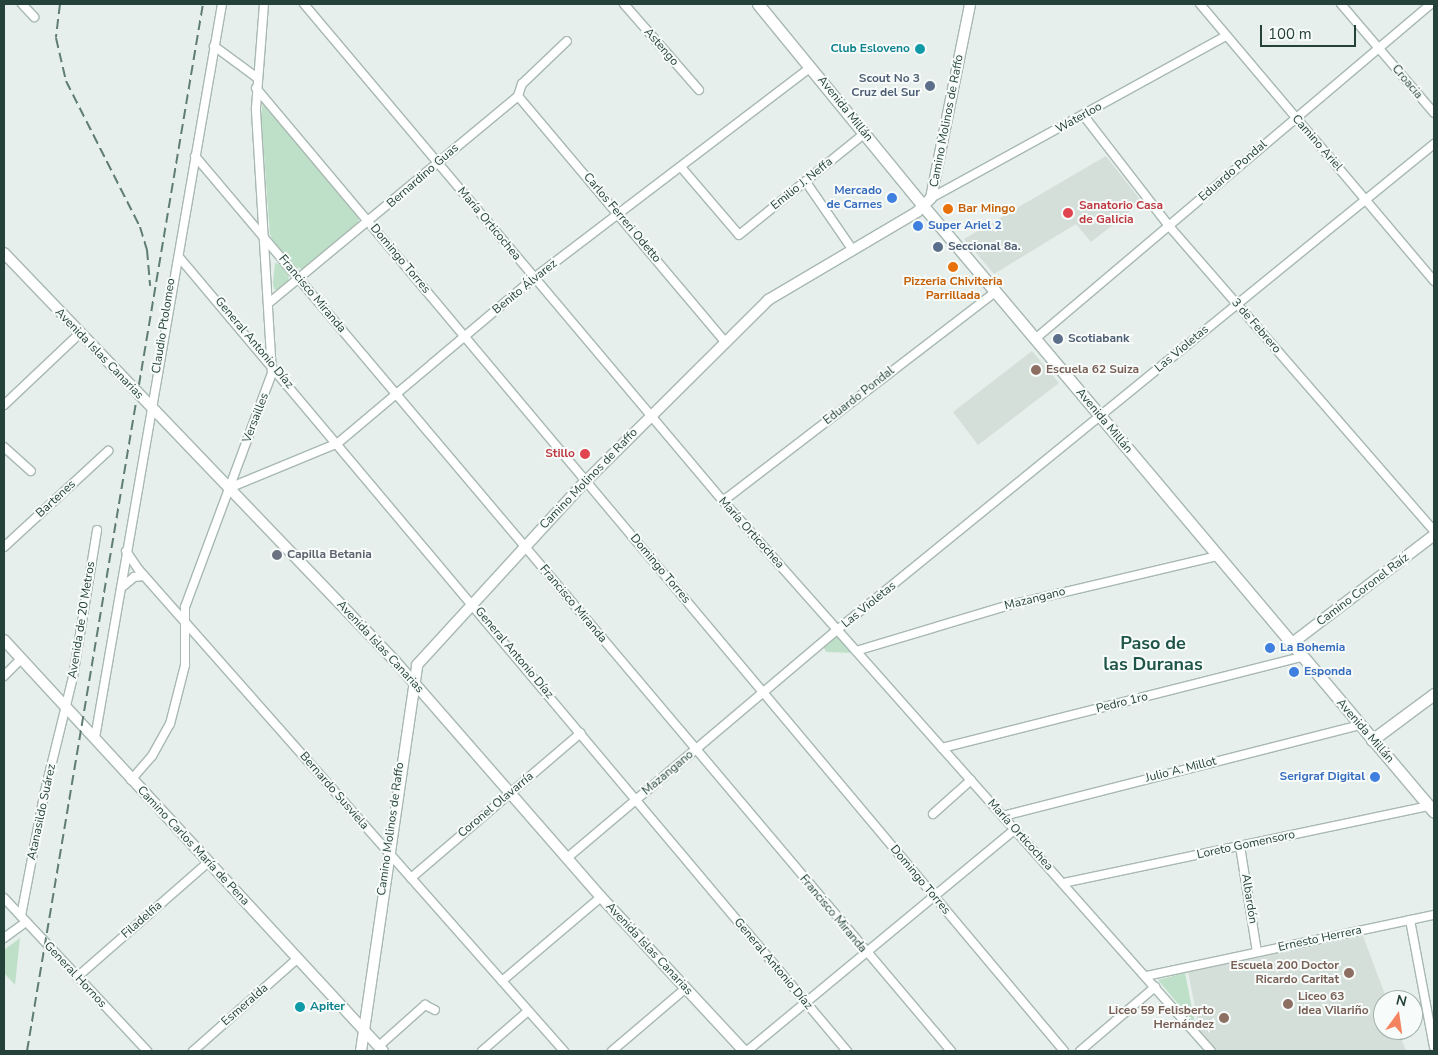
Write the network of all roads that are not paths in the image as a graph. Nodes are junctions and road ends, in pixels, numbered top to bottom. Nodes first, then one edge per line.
1 (22, 4) edge
2 (222, 4) edge
3 (264, 4) edge
4 (304, 4) edge
5 (624, 4) edge
6 (970, 4) edge
7 (1200, 4) edge
8 (1341, 4) edge
9 (1431, 4) edge
10 (761, 5) edge
11 (34, 17) dead end
12 (1226, 36) junction
13 (566, 41) dead end
14 (214, 46) junction
15 (1379, 48) junction
16 (227, 58) junction
17 (211, 64) junction
18 (810, 66) junction
19 (256, 77) junction
20 (256, 88) junction
21 (699, 90) dead end
22 (518, 96) junction
23 (1434, 113) edge
24 (1084, 116) junction
25 (1296, 118) junction
26 (865, 134) junction
27 (1434, 144) edge
28 (195, 156) junction
29 (438, 162) junction
30 (681, 167) junction
31 (806, 182) junction
32 (1365, 199) junction
33 (928, 203) junction
34 (619, 215) junction
35 (369, 221) junction
36 (1169, 226) junction
37 (266, 238) junction
38 (852, 249) junction
39 (4, 253) edge
40 (179, 257) junction
41 (534, 278) junction
42 (299, 279) junction
43 (1434, 281) edge
44 (995, 292) junction
45 (270, 302) junction
46 (1237, 304) junction
47 (79, 334) junction
48 (466, 337) junction
49 (1035, 339) junction
50 (724, 341) junction
51 (272, 364) junction
52 (396, 395) junction
53 (4, 405) edge
54 (151, 407) junction
55 (650, 416) junction
56 (1100, 417) junction
57 (338, 442) junction
58 (4, 447) edge
59 (108, 451) dead end
60 (31, 471) dead end
61 (587, 481) junction
62 (229, 488) junction
63 (723, 501) junction
64 (97, 530) dead end
65 (1434, 531) edge
66 (1434, 535) edge
67 (525, 546) junction
68 (4, 547) edge
69 (126, 551) junction
70 (1217, 556) junction
71 (144, 576) junction
72 (120, 590) junction
73 (471, 603) junction
74 (185, 622) junction
75 (838, 630) junction
76 (4, 640) edge
77 (1291, 644) junction
78 (856, 651) junction
79 (1302, 657) junction
80 (21, 660) junction
81 (4, 676) edge
82 (413, 681) junction
83 (764, 693) junction
84 (1434, 694) edge
85 (66, 709) junction
86 (1359, 725) junction
87 (581, 733) junction
88 (95, 738) junction
89 (1372, 740) junction
90 (942, 748) junction
91 (694, 751) junction
92 (132, 780) junction
93 (971, 780) junction
94 (511, 793) junction
95 (636, 800) junction
96 (1432, 809) edge
97 (933, 814) dead end
98 (1003, 816) junction
99 (1015, 829) junction
100 (1240, 846) junction
101 (388, 851) junction
102 (567, 858) junction
103 (207, 863) junction
104 (411, 878) junction
105 (1063, 883) junction
106 (601, 897) junction
107 (933, 897) junction
108 (4, 898) edge
109 (1434, 915) edge
110 (23, 919) junction
111 (1410, 920) junction
112 (4, 938) edge
113 (866, 952) junction
114 (1257, 952) junction
115 (297, 959) junction
116 (1146, 976) junction
117 (77, 977) junction
118 (502, 981) junction
119 (1155, 987) junction
120 (686, 988) junction
121 (806, 1003) junction
122 (435, 1010) dead end
123 (528, 1011) junction
124 (362, 1029) junction
125 (1434, 1047) edge
126 (381, 1049) edge
127 (147, 1051) edge
128 (193, 1051) edge
129 (361, 1051) edge
130 (482, 1051) edge
131 (564, 1051) edge
132 (612, 1051) edge
133 (746, 1051) edge
134 (846, 1051) edge
135 (950, 1051) edge
136 (1064, 1051) edge
137 (1080, 1051) edge
138 (1210, 1051) edge

1 - 11 street
2 - 14 street, Claudio Ptolomeo
3 - 19 street, Versailles
4 - 29 street, María Orticochea
5 - 21 street, Astengo
6 - 33 street, Camino Molinos de Raffo
7 - 12 street, Camino Ariel
8 - 15 street, Croacia
9 - 15 street, Eduardo Pondal
10 - 18 main road, Avenida Millán
12 - 24 street, Waterloo
12 - 25 street, Camino Ariel
13 - 22 street, Bernardino Guas
14 - 16 street
14 - 17 street, Claudio Ptolomeo
15 - 23 street, Croacia
15 - 25 street, Eduardo Pondal
16 - 17 street
16 - 19 street
17 - 28 street, Claudio Ptolomeo
18 - 26 main road, Avenida Millán
18 - 30 street, Benito Álvarez
19 - 20 street, Versailles
20 - 35 street, Domingo Torres
20 - 37 street, Versailles
22 - 29 street, Bernardino Guas
22 - 34 street, Carlos Ferreri Odetto
24 - 33 street, Waterloo
24 - 36 street, 3 de Febrero
25 - 32 street, Camino Ariel
25 - 36 street, Eduardo Pondal
26 - 31 street, Emilio J. Neffa
26 - 33 main road, Avenida Millán
27 - 32 street, Las Violetas
28 - 37 street, Francisco Miranda
28 - 40 street, Claudio Ptolomeo
29 - 35 street, Bernardino Guas
29 - 41 street, María Orticochea
30 - 31 street, Emilio J. Neffa
30 - 34 street, Benito Álvarez
31 - 38 street
32 - 43 street, Camino Ariel
32 - 46 street, Las Violetas
33 - 38 street, Camino Molinos de Raffo
33 - 44 main road, Avenida Millán
34 - 41 street, Benito Álvarez
34 - 50 street, Carlos Ferreri Odetto
35 - 42 street, Bernardino Guas
35 - 48 street, Domingo Torres
36 - 46 street, 3 de Febrero
36 - 49 street, Eduardo Pondal
37 - 42 street, Francisco Miranda
37 - 45 street, Versailles
38 - 50 street, Camino Molinos de Raffo
39 - 47 street, Avenida Islas Canarias
40 - 51 street, General Antonio Díaz
40 - 54 street, Claudio Ptolomeo
41 - 48 street, Benito Álvarez
41 - 55 street, María Orticochea
42 - 45 street, Bernardino Guas
42 - 52 street, Francisco Miranda
44 - 49 main road, Avenida Millán
44 - 63 street, Eduardo Pondal
45 - 51 street, Versailles
46 - 56 street, Las Violetas
46 - 65 street, 3 de Febrero
47 - 53 street
47 - 54 street, Avenida Islas Canarias
48 - 52 street, Benito Álvarez
48 - 61 street, Domingo Torres
49 - 56 main road, Avenida Millán
50 - 55 street, Camino Molinos de Raffo
51 - 57 street, General Antonio Díaz
51 - 62 street, Versailles
52 - 57 street, Benito Álvarez
52 - 67 street, Francisco Miranda
54 - 62 street, Avenida Islas Canarias
54 - 69 street, Claudio Ptolomeo
55 - 61 street, Camino Molinos de Raffo
55 - 63 street, María Orticochea
56 - 70 main road, Avenida Millán
56 - 75 street, Las Violetas
57 - 62 street, Benito Álvarez
57 - 73 street, General Antonio Díaz
58 - 60 street
59 - 68 street, Bartenes
61 - 67 street, Camino Molinos de Raffo
61 - 83 street, Domingo Torres
62 - 74 street, Versailles
62 - 82 street, Avenida Islas Canarias
63 - 75 street, María Orticochea
64 - 85 street, Avenida de 20 Metros
66 - 77 street, Camino Coronel Raíz
67 - 73 street, Camino Molinos de Raffo
67 - 91 street, Francisco Miranda
69 - 71 street, Bernardo Susviela
69 - 72 street, Claudio Ptolomeo
70 - 77 main road, Avenida Millán
70 - 78 street, Mazangano
71 - 72 street
71 - 74 street, Bernardo Susviela
72 - 88 street, Claudio Ptolomeo
73 - 82 street, Camino Molinos de Raffo
73 - 87 street, General Antonio Díaz
74 - 92 street, Versailles
74 - 101 street, Bernardo Susviela
75 - 78 street, María Orticochea
75 - 83 street, Mazangano
76 - 80 street, Camino Carlos María de Pena
77 - 79 main road, Avenida Millán
78 - 90 street, María Orticochea
79 - 86 main road, Avenida Millán
79 - 90 street, Pedro 1ro
80 - 81 street
80 - 85 street, Camino Carlos María de Pena
82 - 94 street, Avenida Islas Canarias
82 - 101 street, Camino Molinos de Raffo
83 - 91 street, Mazangano
83 - 107 street, Domingo Torres
84 - 89 main road
85 - 88 street, Camino Carlos María de Pena
85 - 110 street, Atanasildo Suárez
86 - 89 main road, Avenida Millán
86 - 98 street, Julio A. Millot
87 - 94 street, Coronel Olavarría
87 - 95 street, General Antonio Díaz
88 - 92 street, Camino Carlos María de Pena
89 - 96 main road, Avenida Millán
90 - 93 street, María Orticochea
91 - 95 street, Mazangano
91 - 113 street, Francisco Miranda
92 - 103 street, Camino Carlos María de Pena
93 - 97 street
93 - 98 street, María Orticochea
94 - 102 street, Avenida Islas Canarias
94 - 104 street, Coronel Olavarría
95 - 102 street, Mazangano
95 - 121 street, General Antonio Díaz
96 - 100 street, Loreto Gomensoro
98 - 99 street, María Orticochea
99 - 105 street, María Orticochea
99 - 107 street
100 - 105 street, Loreto Gomensoro
100 - 114 street, Albardón
101 - 104 street, Bernardo Susviela
101 - 124 street, Camino Molinos de Raffo
102 - 106 street, Avenida Islas Canarias
103 - 115 street, Camino Carlos María de Pena
103 - 117 street, Filadelfia
104 - 118 street, Bernardo Susviela
105 - 116 street, María Orticochea
106 - 118 street
106 - 120 street, Avenida Islas Canarias
107 - 113 street
107 - 136 street, Domingo Torres
108 - 110 street, General Hornos
109 - 111 street, Ernesto Herrera
110 - 112 street
110 - 117 street, General Hornos
111 - 114 street, Ernesto Herrera
111 - 125 street
113 - 121 street
113 - 135 street, Francisco Miranda
114 - 116 street, Ernesto Herrera
115 - 124 street, Camino Carlos María de Pena
115 - 128 street, Esmeralda
116 - 119 street, María Orticochea
117 - 127 street, General Hornos
118 - 123 street, Bernardo Susviela
119 - 137 street
119 - 138 street, María Orticochea
120 - 132 street
120 - 133 street, Avenida Islas Canarias
121 - 133 street
121 - 134 street, General Antonio Díaz
122 - 126 street
123 - 130 street
123 - 131 street, Bernardo Susviela
124 - 126 street, Camino Carlos María de Pena
124 - 129 street, Camino Molinos de Raffo

